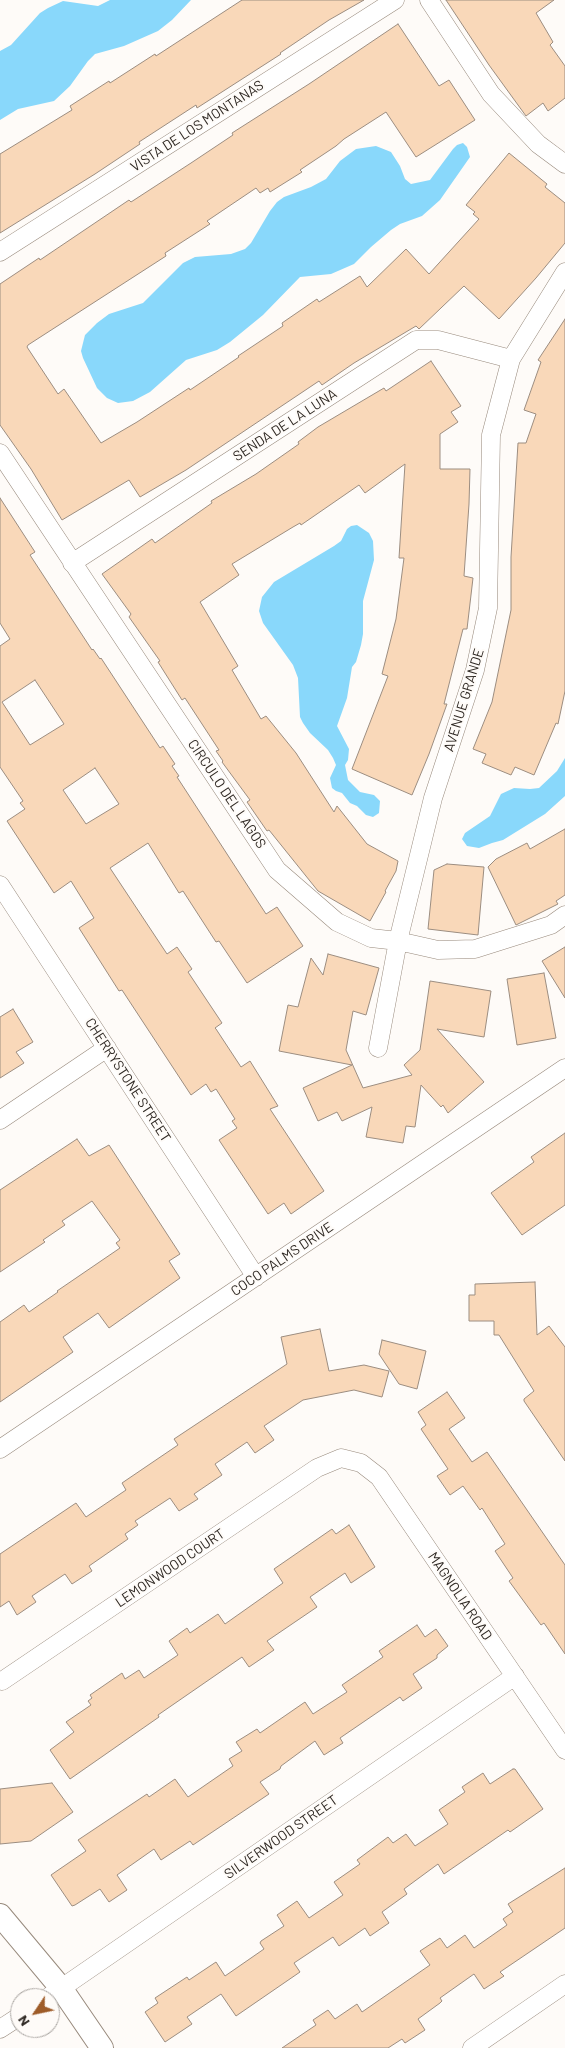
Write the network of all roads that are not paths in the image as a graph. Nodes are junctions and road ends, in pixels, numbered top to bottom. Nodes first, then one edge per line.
1 (395, 0) edge
2 (429, 0) edge
3 (565, 164) edge
4 (0, 252) edge
5 (565, 272) edge
6 (511, 359) junction
7 (0, 453) edge
8 (72, 563) junction
9 (0, 885) edge
10 (565, 915) edge
11 (398, 941) junction
12 (107, 1048) junction
13 (378, 1048) dead end
14 (565, 1068) edge
15 (0, 1120) edge
16 (256, 1277) junction
17 (0, 1449) edge
18 (341, 1458) joint
19 (514, 1676) junction
20 (2, 1681) dead end
21 (565, 1750) edge
22 (0, 1915) edge
23 (565, 1984) edge
24 (51, 1988) edge
25 (60, 1989) edge
26 (60, 2000) edge
27 (102, 2048) edge
28 (472, 2048) edge

1 - 4 street, VISTA DE LOS MONTANAS
2 - 3 street
5 - 6 street, AVENUE GRANDE
6 - 8 street, SENDA DE LA LUNA
6 - 11 street, AVENUE GRANDE
7 - 8 street, CIRCULO DEL LAGOS
8 - 11 street, CIRCULO DEL LAGOS
9 - 12 street, CHERRYSTONE STREET
10 - 11 street, CIRCULO DEL LAGOS
11 - 13 street, AVENUE GRANDE
12 - 15 street
12 - 16 street, CHERRYSTONE STREET
14 - 16 street, COCO PALMS DRIVE
16 - 17 street, COCO PALMS DRIVE
18 - 19 street, MAGNOLIA ROAD
18 - 20 street, LEMONWOOD COURT
19 - 21 street, MAGNOLIA ROAD
19 - 25 street, SILVERWOOD STREET
22 - 24 street
23 - 28 street
26 - 27 street

